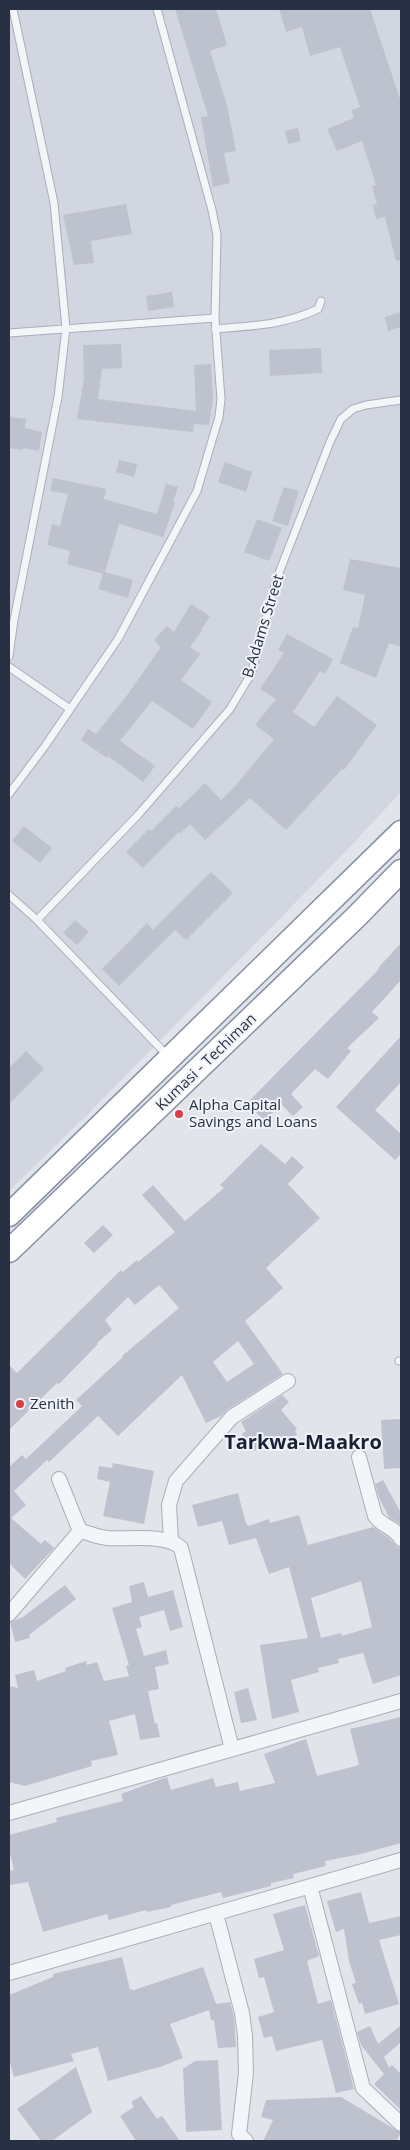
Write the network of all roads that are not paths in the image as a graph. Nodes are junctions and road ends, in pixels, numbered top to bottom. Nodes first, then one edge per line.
1 (13, 9) edge
2 (157, 9) edge
3 (321, 301) dead end
4 (215, 318) junction
5 (66, 328) junction
6 (216, 329) junction
7 (9, 333) edge
8 (401, 400) edge
9 (9, 656) edge
10 (9, 667) edge
11 (70, 709) junction
12 (9, 794) edge
13 (401, 832) edge
14 (401, 871) edge
15 (10, 898) edge
16 (37, 920) junction
17 (169, 1057) junction
18 (9, 1215) edge
19 (9, 1251) edge
20 (288, 1381) dead end
21 (360, 1457) dead end
22 (59, 1479) dead end
23 (80, 1531) junction
24 (401, 1539) edge
25 (171, 1541) junction
26 (9, 1614) edge
27 (401, 1701) edge
28 (232, 1749) junction
29 (9, 1813) edge
30 (401, 1860) edge
31 (310, 1886) junction
32 (216, 1914) junction
33 (9, 1973) edge
34 (401, 2124) edge
35 (239, 2139) edge

1 - 5 lane
2 - 4 lane
3 - 6 lane
4 - 5 lane
4 - 6 lane
5 - 7 lane
5 - 9 lane
6 - 11 lane
8 - 16 lane, B.Adams Street
10 - 11 lane
11 - 12 lane
13 - 17 highway
14 - 19 highway, Kumasi - Techiman
15 - 16 lane
16 - 17 lane
17 - 18 highway
20 - 25 street
21 - 24 street
22 - 23 street
23 - 25 street
23 - 26 street
25 - 28 street
27 - 28 street
28 - 29 street
30 - 31 street
31 - 32 street
31 - 34 street
32 - 33 street
32 - 35 street

